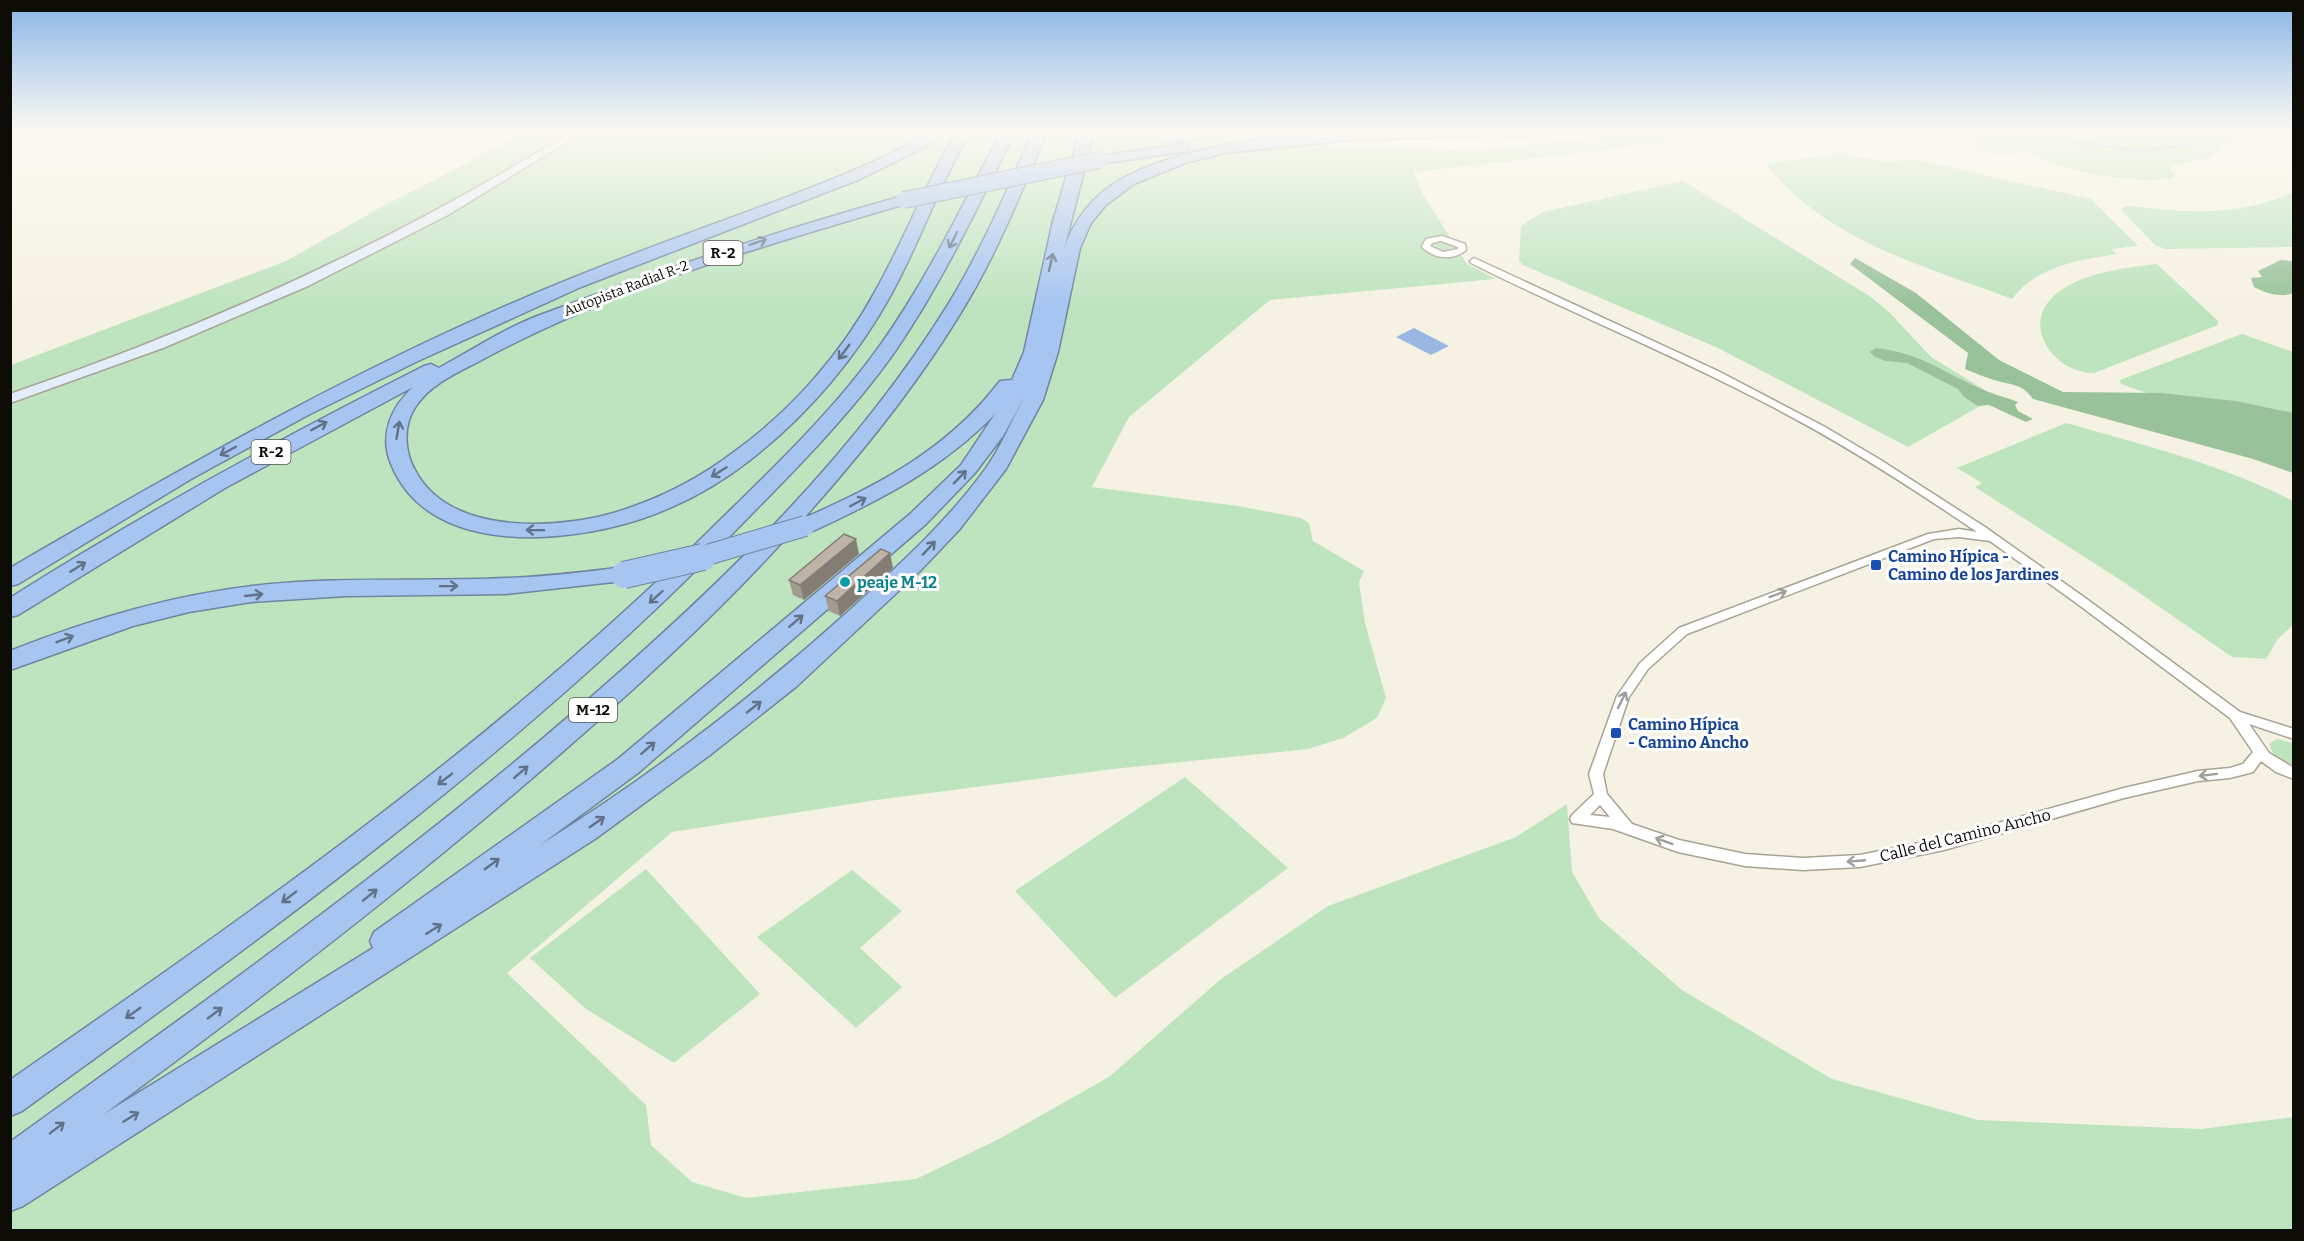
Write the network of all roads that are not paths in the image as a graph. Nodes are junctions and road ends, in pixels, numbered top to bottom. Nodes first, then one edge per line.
1 (461, 190) edge
2 (480, 190) edge
3 (819, 190) edge
4 (922, 190) edge
5 (932, 190) edge
6 (979, 190) edge
7 (1015, 190) edge
8 (1069, 190) edge
9 (1116, 190) edge
10 (907, 193) junction
11 (923, 209) junction
12 (1462, 250) junction
13 (1450, 255) junction
14 (1474, 261) junction
15 (1043, 303) junction
16 (546, 319) junction
17 (411, 357) junction
18 (10, 389) edge
19 (10, 399) edge
20 (1955, 511) junction
21 (1946, 532) junction
22 (1997, 540) junction
23 (713, 542) junction
24 (10, 579) edge
25 (10, 609) edge
26 (10, 661) edge
27 (2235, 715) junction
28 (2271, 728) junction
29 (2294, 734) edge
30 (2252, 739) junction
31 (2259, 754) junction
32 (2294, 774) edge
33 (1601, 796) junction
34 (1628, 828) junction
35 (187, 1081) junction
36 (10, 1100) edge
37 (10, 1163) edge
38 (10, 1194) edge

1 - 18 street
2 - 19 street
3 - 17 highway
4 - 10 highway, Autopista Radial R-2 / R-2, bridge
5 - 11 highway
6 -> 23 highway, M-12
37 -> 7 highway, M-12
15 -> 8 highway
35 -> 9 highway
16 -> 10 highway, Autopista Radial R-2 / R-2
10 - 17 highway, R-2
11 -> 16 highway
11 - 23 highway
12 - 13 street
12 - 13 street
12 - 14 street
13 - 14 street
14 - 20 street
26 -> 15 highway, bridge
35 -> 15 highway
25 -> 16 highway, R-2
17 -> 24 highway, R-2
20 - 21 street
20 - 22 street
21 - 22 street
33 -> 21 street
22 - 27 street
23 -> 36 highway, M-12
27 - 28 street
27 - 30 street
28 - 29 street
28 - 30 street
30 - 31 street
31 - 32 street
31 -> 34 street, Calle del Camino Ancho
33 - 34 street
33 - 34 street, Calle del Camino Ancho
38 -> 35 highway

